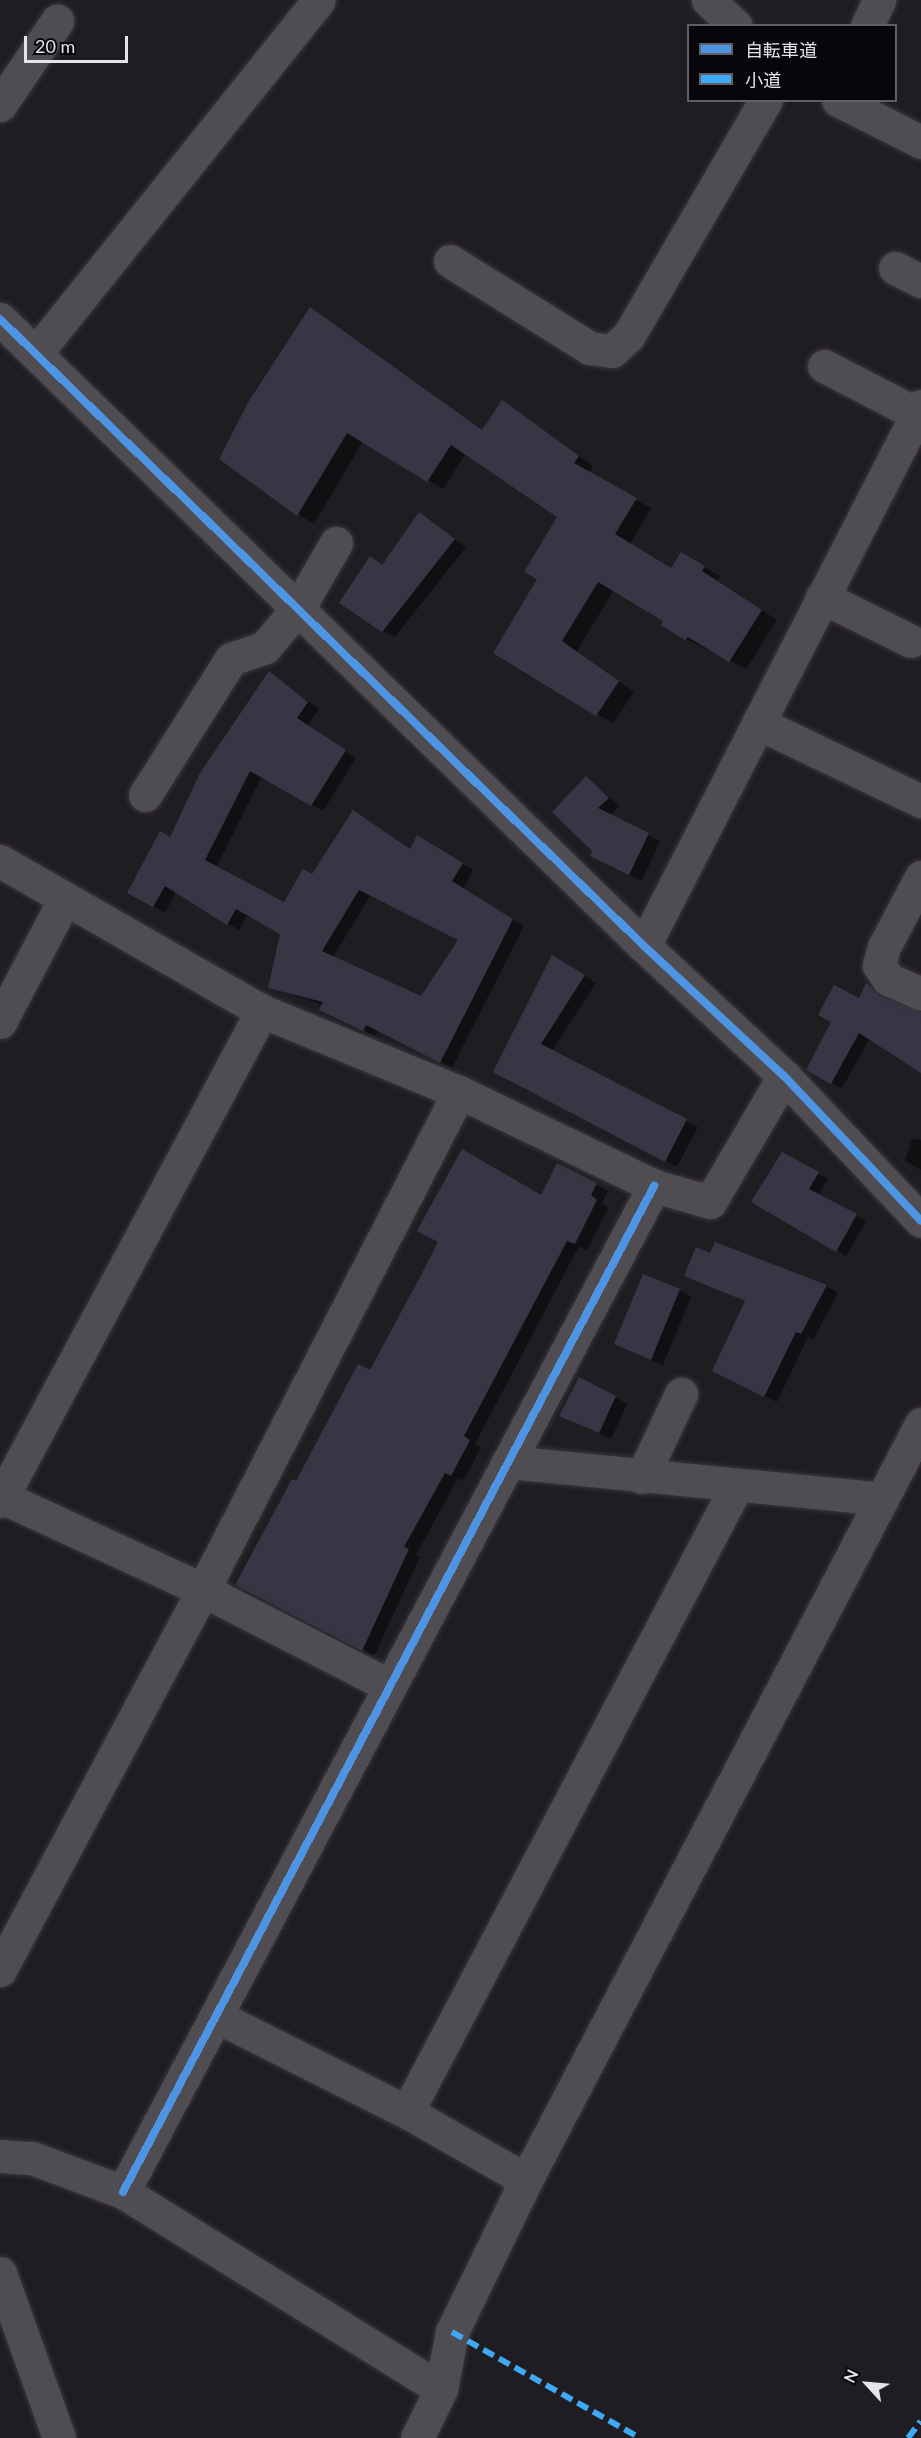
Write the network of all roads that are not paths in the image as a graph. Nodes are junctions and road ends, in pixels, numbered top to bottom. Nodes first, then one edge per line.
1 (319, 0) edge
2 (708, 0) edge
3 (879, 0) edge
4 (57, 21) dead end
5 (734, 24) edge
6 (868, 24) edge
7 (765, 102) edge
8 (842, 102) edge
9 (0, 105) edge
10 (921, 142) edge
11 (450, 261) dead end
12 (0, 319) edge
13 (36, 354) junction
14 (824, 366) dead end
15 (916, 427) edge
16 (336, 543) dead end
17 (822, 597) junction
18 (299, 607) junction
19 (911, 641) dead end
20 (758, 723) junction
21 (145, 795) dead end
22 (921, 801) edge
23 (0, 861) edge
24 (921, 877) edge
25 (64, 900) junction
26 (644, 946) junction
27 (921, 994) edge
28 (261, 1011) junction
29 (0, 1022) edge
30 (784, 1076) junction
31 (459, 1092) junction
32 (654, 1186) junction
33 (921, 1221) edge
34 (681, 1394) dead end
35 (921, 1424) edge
36 (508, 1462) junction
37 (642, 1477) junction
38 (736, 1487) junction
39 (1, 1499) edge
40 (882, 1499) junction
41 (203, 1590) junction
42 (390, 1686) junction
43 (0, 1970) edge
44 (218, 2017) junction
45 (407, 2112) junction
46 (0, 2156) edge
47 (526, 2180) junction
48 (123, 2192) junction
49 (0, 2273) edge
50 (441, 2389) junction
51 (59, 2438) edge
52 (417, 2438) edge

1 - 13 street
2 - 5 street
3 - 6 street
4 - 9 street
7 - 11 street
8 - 10 street
12 - 13 street
13 - 18 street
14 - 15 street
15 - 17 street
16 - 18 street
17 - 19 street
17 - 20 street
18 - 21 street
18 - 26 street
20 - 22 street
20 - 26 street
23 - 25 street
24 - 27 street
25 - 28 street
25 - 29 street
26 - 30 street
28 - 31 street
28 - 39 street
30 - 32 street
30 - 33 street
31 - 32 street
31 - 41 street
32 - 36 street
34 - 37 street
35 - 40 street
36 - 37 street
36 - 42 street
37 - 38 street
38 - 40 street
38 - 45 street
39 - 41 street
40 - 47 street
41 - 42 street
41 - 43 street
42 - 44 street
44 - 45 street
44 - 48 street
45 - 47 street
46 - 48 street
47 - 50 street
48 - 50 street
49 - 51 street
50 - 52 street

